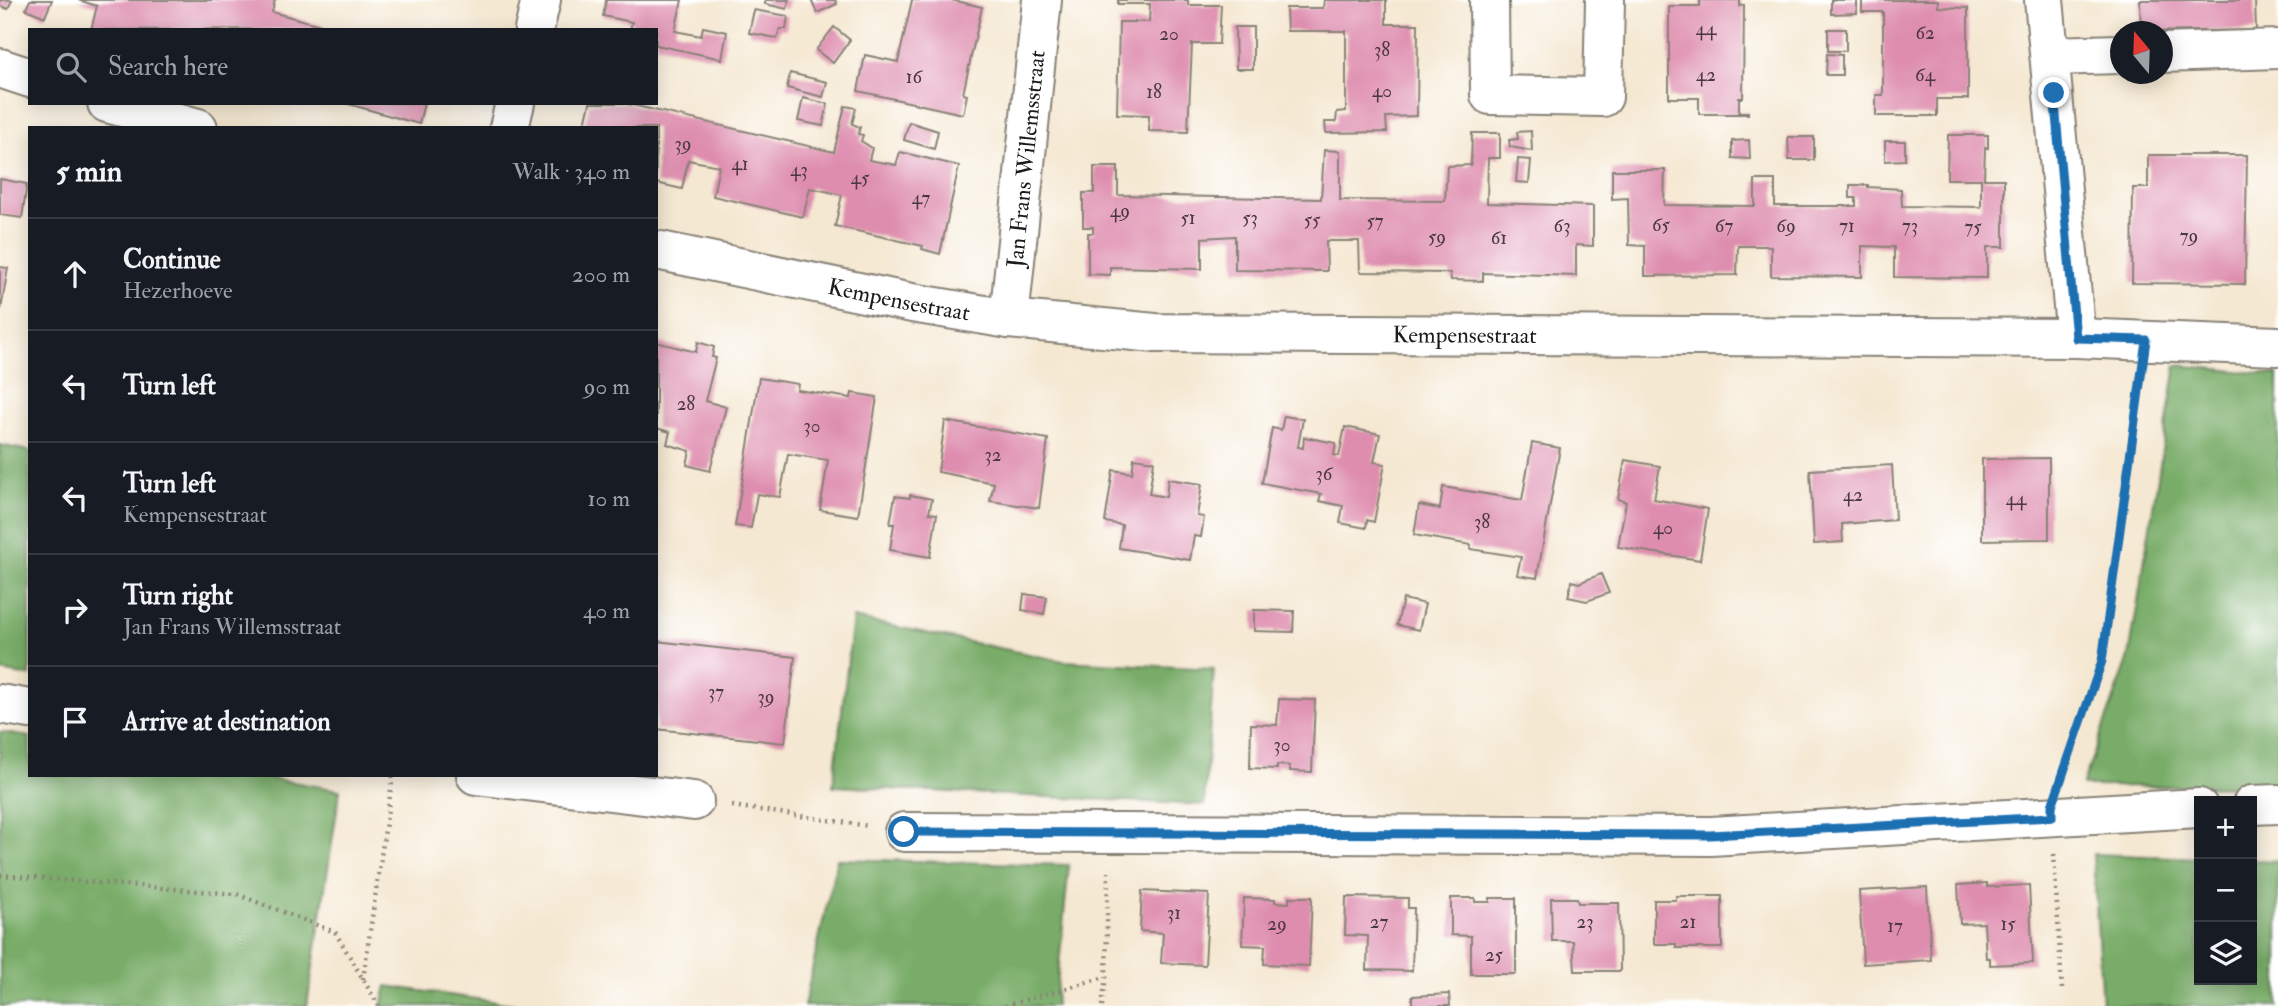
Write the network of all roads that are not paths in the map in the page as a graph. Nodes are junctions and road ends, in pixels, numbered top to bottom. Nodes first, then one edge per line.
1 (541, 0) edge
2 (1042, 0) edge
3 (1489, 0) edge
4 (1605, 0) edge
5 (2044, 0) edge
6 (534, 28) edge
7 (2278, 49) edge
8 (2173, 53) edge
9 (2110, 54) edge
10 (2050, 56) junction
11 (0, 68) edge
12 (28, 77) edge
13 (114, 105) edge
14 (515, 105) edge
15 (191, 126) edge
16 (509, 126) edge
17 (658, 250) edge
18 (1009, 319) junction
19 (2076, 338) junction
20 (2278, 346) edge
21 (0, 705) edge
22 (28, 709) edge
23 (493, 777) edge
24 (694, 801) road end
25 (2278, 804) edge
26 (2257, 805) edge
27 (2194, 808) edge
28 (904, 832) road end

1 - 6 street
2 - 18 street, Jan Frans Willemsstraat
3 - 4 street
5 - 10 street
7 - 8 street
9 - 10 street
10 - 19 street
11 - 12 street
13 - 15 street
14 - 16 street
17 - 18 street, Kempensestraat
18 - 19 street, Kempensestraat
19 - 20 street, Kempensestraat
21 - 22 street
23 - 24 street
25 - 26 street
27 - 28 street

